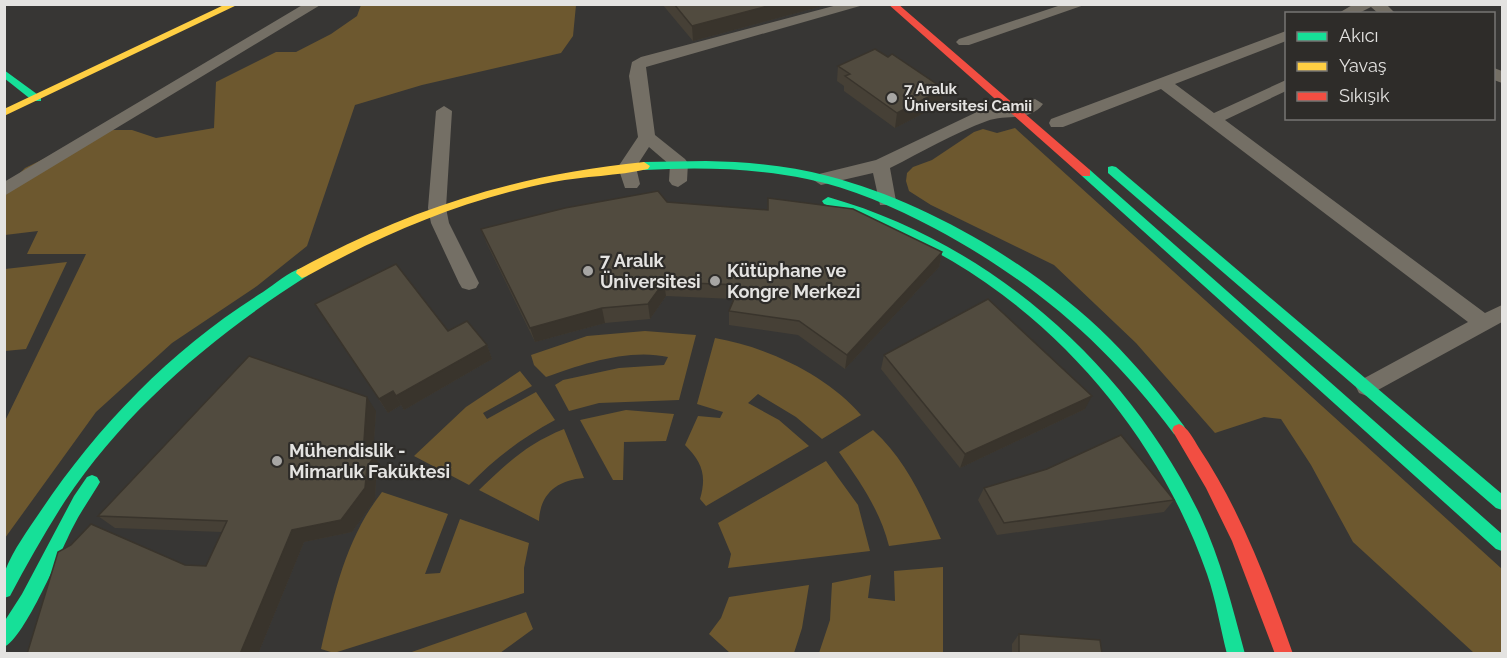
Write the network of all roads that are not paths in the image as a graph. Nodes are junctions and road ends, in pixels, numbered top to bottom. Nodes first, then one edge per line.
1 (212, 4) edge
2 (235, 4) edge
3 (315, 4) edge
4 (860, 4) edge
5 (892, 4) edge
6 (1080, 4) edge
7 (1366, 4) edge
8 (1348, 12) edge
9 (1285, 37) edge
10 (959, 38) joint
11 (980, 56) dead end
12 (4, 73) edge
13 (1165, 84) junction
14 (1285, 86) edge
15 (32, 95) junction
16 (1031, 100) joint
17 (4, 101) edge
18 (444, 111) dead end
19 (1018, 112) junction
20 (4, 113) edge
21 (1212, 120) junction
22 (1062, 127) joint
23 (647, 137) junction
24 (1103, 162) dead end
25 (881, 165) junction
26 (679, 177) junction
27 (821, 179) junction
28 (629, 180) junction
29 (4, 190) edge
30 (814, 197) dead end
31 (532, 198) dead end
32 (887, 201) junction
33 (438, 216) junction
34 (932, 221) junction
35 (918, 238) junction
36 (364, 256) dead end
37 (469, 283) dead end
38 (1493, 318) edge
39 (1367, 387) junction
40 (102, 470) dead end
41 (1503, 503) edge
42 (1503, 544) edge
43 (4, 590) edge
44 (4, 638) edge
45 (1236, 654) edge
46 (1284, 654) edge

1 - 15 street
2 - 15 street
3 - 29 street
4 - 23 street
5 - 19 street
6 - 10 street
7 - 8 street
9 - 13 street
10 - 11 street
12 - 15 street
13 - 21 street
13 - 22 street
14 - 21 street
15 - 17 street
15 - 20 street
16 - 19 street
16 - 22 street
18 - 33 street
19 - 25 street
19 - 42 street
21 - 38 street
23 - 26 street
23 - 28 street
24 - 39 street
25 - 27 street
25 - 32 street
26 - 27 street
26 - 28 street
27 - 32 street
28 - 33 street
30 - 35 street
31 - 33 street
32 - 34 street
33 - 36 street
33 - 37 street
33 - 43 street
34 - 35 street
34 - 46 street
35 - 45 street
38 - 39 street
39 - 41 street
40 - 44 street

